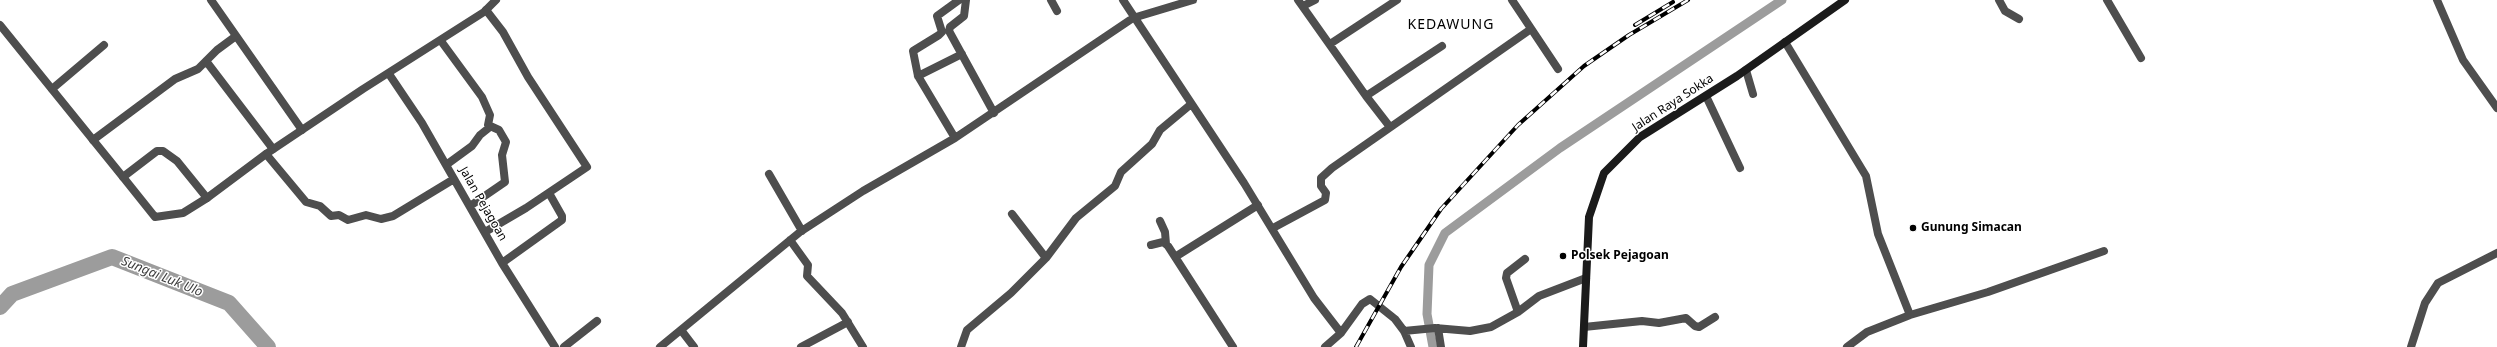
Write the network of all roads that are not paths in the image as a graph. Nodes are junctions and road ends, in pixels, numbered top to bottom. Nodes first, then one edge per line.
1 (211, 0) edge
2 (496, 0) edge
3 (960, 0) edge
4 (966, 0) edge
5 (1051, 0) edge
6 (1123, 0) edge
7 (1192, 0) edge
8 (1315, 0) edge
9 (1397, 0) edge
10 (1512, 0) edge
11 (1845, 0) edge
12 (1998, 0) edge
13 (2107, 0) edge
14 (2437, 0) edge
15 (1301, 3) edge
16 (486, 10) junction
17 (1057, 11) dead end
18 (1133, 18) junction
19 (2019, 19) dead end
20 (0, 26) edge
21 (1531, 29) junction
22 (236, 36) junction
23 (441, 41) junction
24 (1785, 42) junction
25 (1330, 44) junction
26 (104, 45) dead end
27 (1442, 46) dead end
28 (962, 54) junction
29 (2141, 58) dead end
30 (206, 61) junction
31 (1558, 68) dead end
32 (1746, 70) junction
33 (389, 74) junction
34 (918, 76) junction
35 (52, 89) junction
36 (1753, 94) dead end
37 (1366, 96) junction
38 (1706, 96) junction
39 (1190, 105) junction
40 (2497, 108) edge
41 (994, 113) junction
42 (490, 127) junction
43 (1390, 127) junction
44 (302, 130) junction
45 (956, 138) junction
46 (93, 140) junction
47 (270, 151) junction
48 (446, 165) junction
49 (1740, 168) dead end
50 (769, 174) dead end
51 (123, 177) junction
52 (454, 179) junction
53 (549, 193) junction
54 (207, 198) junction
55 (1258, 205) junction
56 (470, 206) junction
57 (1012, 214) dead end
58 (1160, 220) dead end
59 (1272, 228) junction
60 (802, 231) junction
61 (485, 232) junction
62 (790, 240) junction
63 (1166, 244) junction
64 (1151, 245) dead end
65 (2104, 252) dead end
66 (2497, 252) edge
67 (1174, 257) junction
68 (1046, 258) junction
69 (1525, 259) dead end
70 (502, 263) junction
71 (1586, 278) junction
72 (1518, 312) junction
73 (1910, 315) junction
74 (1715, 317) dead end
75 (597, 321) dead end
76 (848, 322) junction
77 (1437, 328) junction
78 (1584, 328) junction
79 (681, 330) junction
80 (1404, 331) junction
81 (1341, 333) junction
82 (555, 347) edge
83 (564, 347) edge
84 (660, 347) edge
85 (694, 347) edge
86 (801, 347) edge
87 (863, 347) edge
88 (961, 347) edge
89 (1233, 347) edge
90 (1325, 347) edge
91 (1411, 347) edge
92 (1441, 347) edge
93 (1583, 347) edge
94 (1847, 347) edge
95 (2411, 347) edge

1 - 22 street
2 - 16 street
3 - 34 street
4 - 28 street
5 - 17 street
6 - 18 street
7 - 18 street
8 - 15 street
9 - 25 street
10 - 21 street
11 - 24 main road, Jalan Raya Sokka
12 - 19 street
13 - 29 street
14 - 40 street
15 - 25 street
16 - 23 street
16 - 53 street
18 - 39 street
18 - 41 street
20 - 35 street
21 - 31 street
21 - 43 street
22 - 30 street
22 - 44 street
23 - 33 street
23 - 42 street
24 - 32 main road, Jalan Raya Sokka
24 - 73 street
25 - 37 street
26 - 35 street
27 - 37 street
28 - 34 street
28 - 41 street
30 - 46 street
30 - 47 street
32 - 36 street
32 - 38 main road, Jalan Raya Sokka
33 - 44 street
33 - 48 street, Jalan Pejagoan
34 - 45 street
35 - 46 street
37 - 43 street
38 - 49 street
38 - 71 main road, Jalan Raya Sokka
39 - 55 street
39 - 68 street
41 - 45 street
42 - 48 street
42 - 56 street
43 - 59 street
44 - 47 street
45 - 60 street
46 - 51 street
47 - 52 street
47 - 54 street
48 - 52 street, Jalan Pejagoan
50 - 60 street
51 - 54 street
51 - 54 street
52 - 56 street, Jalan Pejagoan
53 - 61 street
53 - 70 street
55 - 59 street
55 - 67 street
56 - 61 street, Jalan Pejagoan
57 - 68 street
58 - 63 street
59 - 81 street
60 - 62 street
61 - 70 street, Jalan Pejagoan
62 - 76 street
62 - 79 street
63 - 64 street
63 - 67 street
65 - 73 street
66 - 95 street
67 - 89 street
68 - 88 street
69 - 72 street
70 - 82 street, Jalan Pejagoan
71 - 72 street
71 - 78 main road, Jalan Raya Sokka
72 - 77 street
73 - 94 street
74 - 78 street
75 - 83 street
76 - 86 street
76 - 87 street
77 - 80 street
77 - 92 street
78 - 93 main road, Jalan Raya Sokka
79 - 84 street
79 - 85 street
80 - 81 street
80 - 91 street
81 - 90 street

